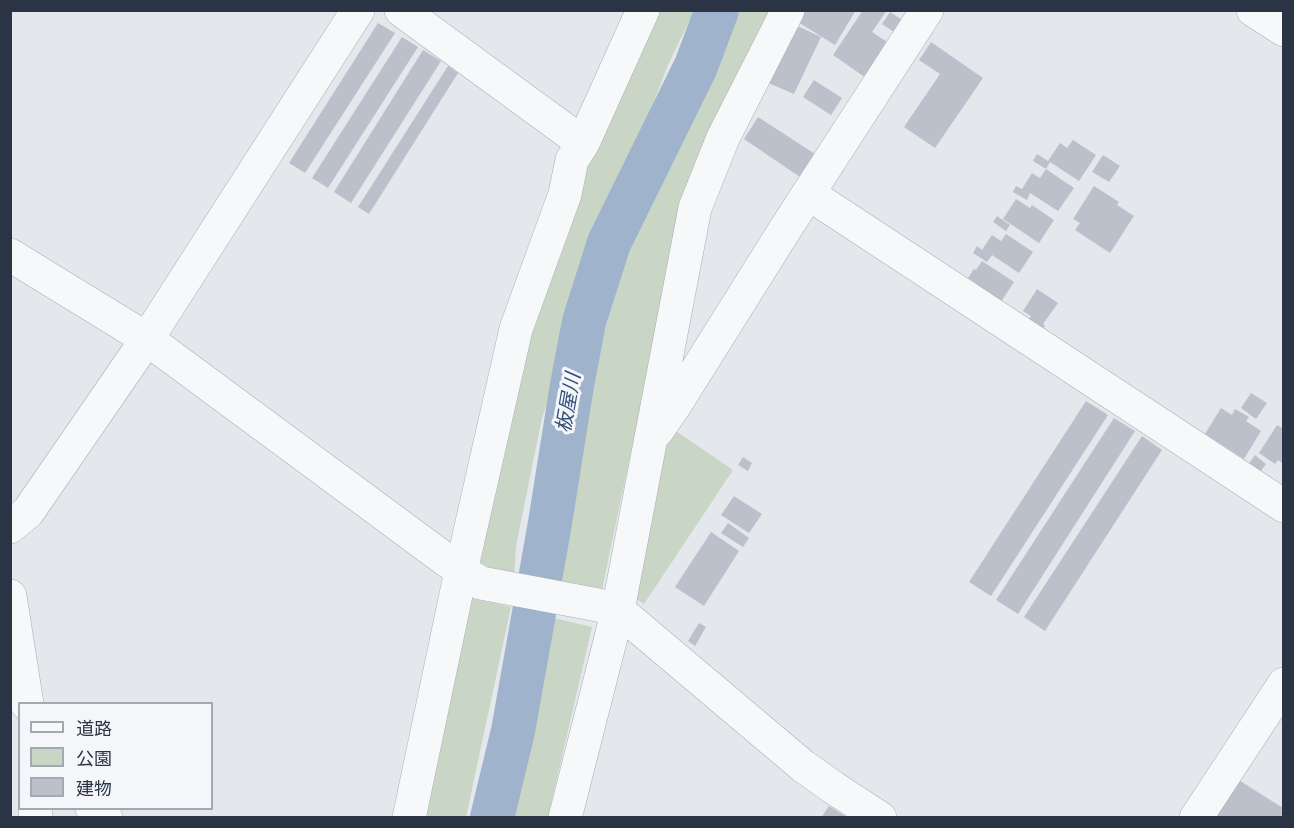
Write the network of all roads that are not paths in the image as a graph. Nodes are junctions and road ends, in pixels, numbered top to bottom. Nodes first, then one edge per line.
1 (358, 10) edge
2 (401, 10) edge
3 (643, 10) edge
4 (788, 10) edge
5 (927, 10) edge
6 (1254, 10) edge
7 (1284, 30) edge
8 (583, 143) junction
9 (809, 194) junction
10 (10, 255) edge
11 (147, 339) junction
12 (650, 442) junction
13 (1284, 506) edge
14 (10, 527) edge
15 (471, 577) junction
16 (10, 596) edge
17 (608, 608) junction
18 (1284, 684) edge
19 (27, 702) edge
20 (409, 818) edge
21 (565, 818) edge
22 (880, 818) edge
23 (1196, 818) edge

1 - 11 street
2 - 8 street
3 - 8 street
4 - 12 street
5 - 9 street
6 - 7 street
8 - 15 street
9 - 12 street
9 - 13 street
10 - 11 street
11 - 14 street
11 - 15 street
12 - 17 street
15 - 17 street
15 - 20 street
16 - 19 street
17 - 21 street
17 - 22 street
18 - 23 street

